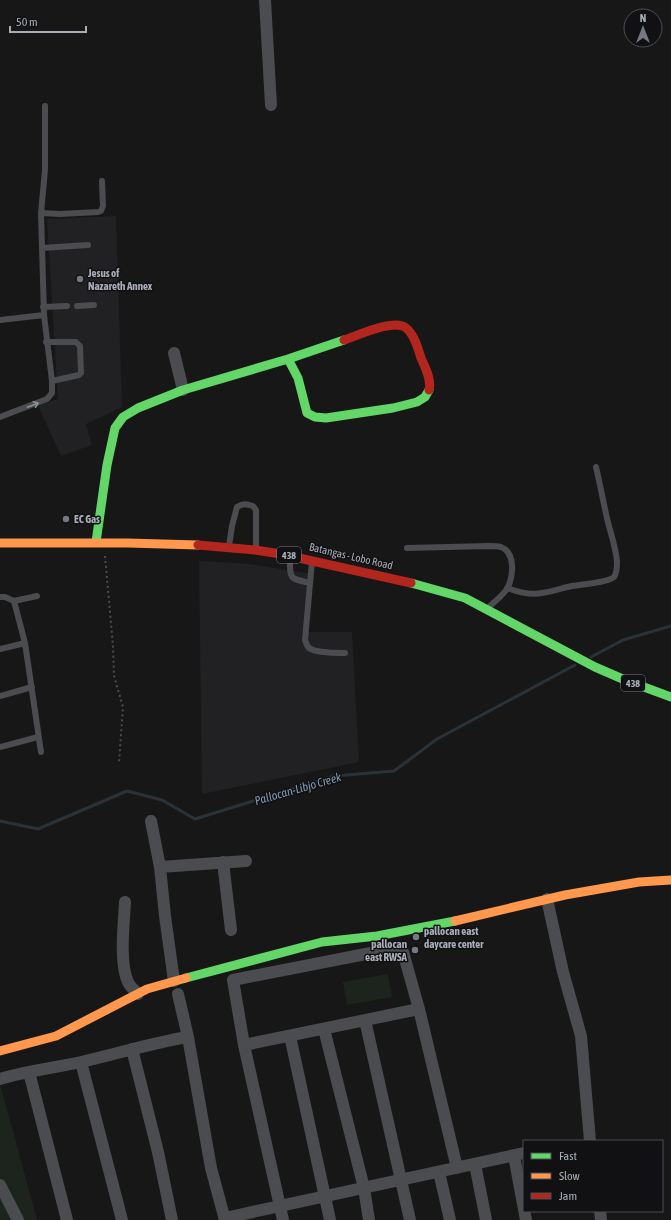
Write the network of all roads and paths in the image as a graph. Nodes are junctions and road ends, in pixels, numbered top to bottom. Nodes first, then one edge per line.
1 (265, 0) edge
2 (271, 105) dead end
3 (45, 106) dead end
4 (102, 181) dead end
5 (41, 213) junction
6 (88, 245) dead end
7 (42, 248) junction
8 (94, 305) dead end
9 (67, 306) dead end
10 (77, 306) dead end
11 (43, 307) junction
12 (44, 316) junction
13 (0, 320) edge
14 (46, 342) junction
15 (174, 353) dead end
16 (288, 359) junction
17 (52, 381) junction
18 (182, 390) junction
19 (0, 417) edge
20 (596, 467) dead end
21 (100, 542) junction
22 (0, 543) edge
23 (229, 548) junction
24 (407, 548) dead end
25 (256, 551) junction
26 (290, 555) junction
27 (312, 560) junction
28 (310, 583) junction
29 (507, 588) junction
30 (37, 596) dead end
31 (0, 597) edge
32 (14, 601) junction
33 (487, 610) junction
34 (25, 643) junction
35 (0, 649) edge
36 (345, 654) dead end
37 (32, 687) junction
38 (0, 696) edge
39 (671, 697) edge
40 (38, 737) junction
41 (0, 747) edge
42 (41, 752) dead end
43 (119, 763) dead end
44 (151, 821) dead end
45 (246, 861) dead end
46 (223, 862) junction
47 (160, 867) junction
48 (671, 880) edge
49 (547, 899) junction
50 (125, 902) dead end
51 (231, 930) dead end
52 (174, 981) junction
53 (138, 994) junction
54 (178, 994) dead end
55 (419, 1009) junction
56 (365, 1020) junction
57 (324, 1029) junction
58 (290, 1036) junction
59 (188, 1037) junction
60 (244, 1045) junction
61 (132, 1049) junction
62 (0, 1051) edge
63 (81, 1062) junction
64 (29, 1072) junction
65 (0, 1080) edge
66 (590, 1140) edge
67 (519, 1155) edge
68 (475, 1164) junction
69 (458, 1168) junction
70 (439, 1172) junction
71 (402, 1180) junction
72 (0, 1185) edge
73 (364, 1188) junction
74 (523, 1192) edge
75 (325, 1197) junction
76 (280, 1206) junction
77 (225, 1219) edge
78 (18, 1220) edge
79 (67, 1220) edge
80 (122, 1220) edge
81 (172, 1220) edge
82 (283, 1220) edge
83 (330, 1220) edge
84 (369, 1220) edge
85 (410, 1220) edge
86 (450, 1220) edge
87 (486, 1220) edge

1 - 2 street
3 - 5 lane
4 - 5 lane
5 - 7 lane
6 - 7 lane
7 - 11 lane
8 - 10 lane
9 - 11 lane
11 - 12 lane
12 - 13 lane
12 - 14 lane
14 - 17 lane
14 - 17 lane
15 - 18 street
16 - 16 street
16 - 18 street
19 -> 17 lane
18 - 21 street
20 - 29 lane
21 - 22 street, Batangas - Lobo Road / 438
21 - 23 street, Batangas - Lobo Road / 438
21 - 43 path
23 - 25 street, Batangas - Lobo Road / 438
23 - 25 lane
24 - 29 lane
25 - 26 street, Batangas - Lobo Road / 438
26 - 27 street, Batangas - Lobo Road / 438
26 - 28 lane
27 - 28 lane
27 - 33 street, Batangas - Lobo Road / 438
28 - 36 lane
29 - 33 lane
30 - 32 lane
31 - 32 lane
32 - 34 lane
33 - 39 street, Batangas - Lobo Road / 438
34 - 35 lane
34 - 37 lane
37 - 38 lane
37 - 40 lane
40 - 41 lane
40 - 42 lane
44 - 47 street
45 - 46 street
46 - 47 street
46 - 51 street
47 - 52 street
48 - 49 street
49 - 52 street
49 - 66 street
50 - 53 street
52 - 53 street
53 - 62 street
54 - 59 street
55 - 56 street
55 - 60 street
55 - 69 street
56 - 57 street
56 - 71 street
57 - 58 street
57 - 73 street
58 - 60 street
58 - 75 street
59 - 61 street
59 - 77 street
60 - 76 street
61 - 63 street
61 - 81 street
63 - 64 street
63 - 80 street
64 - 65 street
64 - 79 street
67 - 68 street
67 - 74 street
68 - 69 street
68 - 87 street
69 - 70 street
70 - 71 street
70 - 86 street
71 - 73 street
71 - 85 street
72 - 78 street
73 - 75 street
73 - 84 street
75 - 76 street
75 - 83 street
76 - 77 street
76 - 82 street

